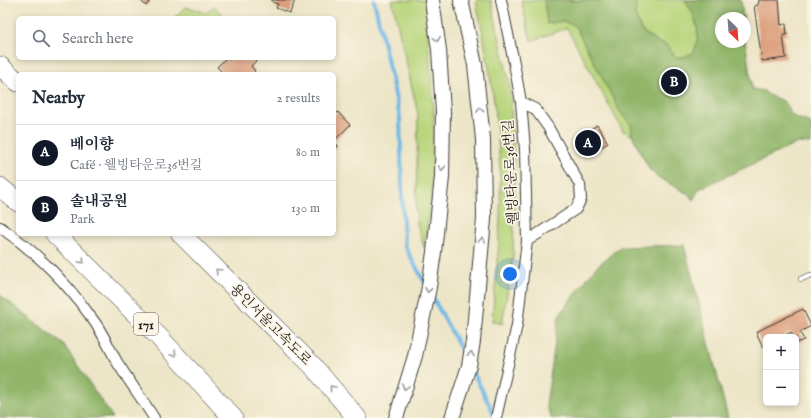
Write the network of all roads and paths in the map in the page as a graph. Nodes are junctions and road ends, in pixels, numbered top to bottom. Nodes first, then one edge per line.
1 (432, 0) edge
2 (461, 0) edge
3 (501, 0) edge
4 (0, 66) edge
5 (16, 80) edge
6 (521, 102) junction
7 (0, 186) edge
8 (16, 200) edge
9 (0, 227) edge
10 (57, 236) edge
11 (183, 236) edge
12 (527, 241) junction
13 (811, 275) edge
14 (801, 279) dead end
15 (154, 418) edge
16 (233, 418) edge
17 (357, 418) edge
18 (396, 418) edge
19 (452, 418) edge
20 (496, 418) edge

1 -> 18 main road
19 -> 2 main road
3 - 6 street, 웰빙타운로36번길
4 - 5 highway
6 - 12 street, 웰빙타운로36번길
6 - 12 street, 웰빙타운로36번길
7 - 8 highway
9 - 15 street
10 -> 16 highway, 171
17 -> 11 highway, 용인서울고속도로
12 - 20 street, 웰빙타운로36번길
13 - 14 lane

